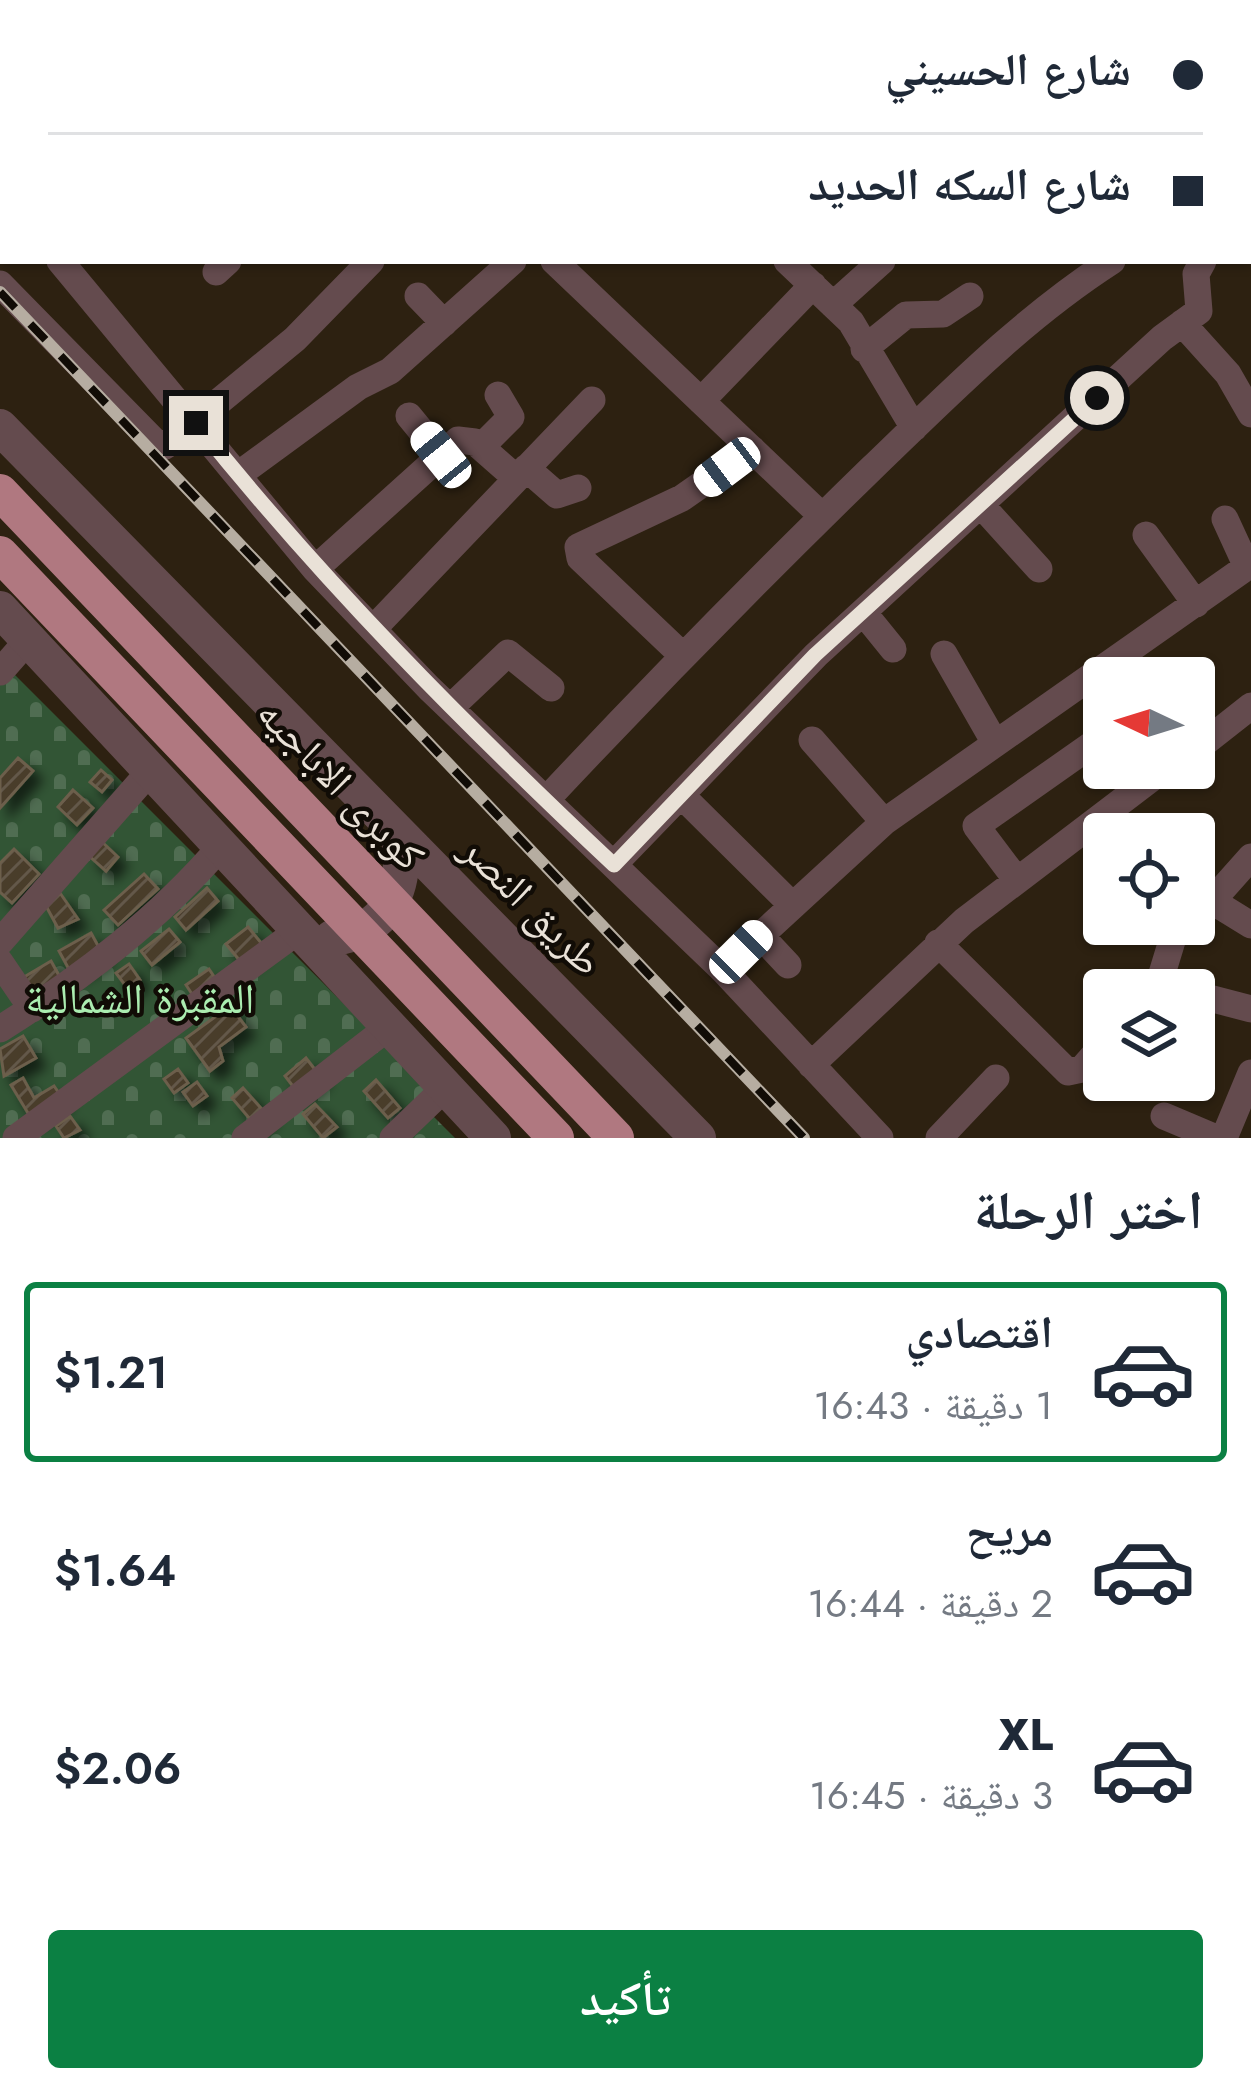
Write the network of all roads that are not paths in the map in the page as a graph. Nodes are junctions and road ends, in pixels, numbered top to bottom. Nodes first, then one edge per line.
1 (63, 264) edge
2 (367, 264) edge
3 (510, 264) edge
4 (557, 264) edge
5 (790, 264) edge
6 (873, 264) edge
7 (1108, 264) edge
8 (1202, 264) edge
9 (0, 284) edge
10 (823, 295) junction
11 (418, 296) dead end
12 (970, 296) dead end
13 (444, 323) junction
14 (1182, 323) junction
15 (865, 349) junction
16 (1240, 367) edge
17 (498, 394) dead end
18 (592, 400) dead end
19 (701, 401) junction
20 (1251, 414) edge
21 (409, 416) dead end
22 (196, 423) junction
23 (0, 427) edge
24 (914, 428) junction
25 (482, 446) junction
26 (752, 449) junction
27 (441, 455) junction
28 (521, 473) junction
29 (238, 475) junction
30 (0, 492) edge
31 (981, 505) junction
32 (590, 512) junction
33 (823, 516) junction
34 (1225, 519) dead end
35 (1146, 535) dead end
36 (0, 554) edge
37 (1249, 566) edge
38 (315, 569) junction
39 (1039, 569) dead end
40 (1196, 604) junction
41 (0, 609) edge
42 (863, 612) junction
43 (373, 629) junction
44 (28, 639) junction
45 (893, 649) dead end
46 (944, 654) dead end
47 (682, 655) junction
48 (0, 672) edge
49 (551, 688) dead end
50 (1251, 706) edge
51 (450, 708) junction
52 (1215, 734) edge
53 (812, 740) dead end
54 (995, 743) junction
55 (1083, 751) edge
56 (152, 769) junction
57 (1137, 789) edge
58 (682, 796) junction
59 (546, 800) junction
60 (884, 822) junction
61 (399, 837) junction
62 (223, 844) junction
63 (1251, 857) edge
64 (614, 865) junction
65 (1016, 879) junction
66 (1215, 898) edge
67 (790, 903) junction
68 (1215, 914) edge
69 (1251, 925) edge
70 (306, 932) junction
71 (759, 934) junction
72 (0, 942) edge
73 (938, 943) junction
74 (0, 962) edge
75 (788, 965) dead end
76 (723, 970) junction
77 (1215, 1000) edge
78 (32, 1009) junction
79 (1251, 1009) edge
80 (390, 1026) junction
81 (0, 1029) edge
82 (811, 1065) junction
83 (1083, 1068) edge
84 (1251, 1073) edge
85 (996, 1078) dead end
86 (446, 1087) junction
87 (1164, 1116) dead end
88 (52, 1128) edge
89 (16, 1138) edge
90 (245, 1138) edge
91 (393, 1138) edge
92 (493, 1138) edge
93 (556, 1138) edge
94 (616, 1138) edge
95 (698, 1138) edge
96 (880, 1138) edge
97 (939, 1138) edge
98 (1220, 1138) edge

1 - 22 street
2 - 22 street
3 - 13 street
4 - 19 street
5 - 10 street
6 - 10 street
7 - 24 street
8 - 14 street
9 - 22 street
10 - 15 street
10 - 19 street
11 - 13 street
12 - 15 street
13 - 29 street
14 - 16 street
14 - 31 street
15 - 24 street
16 - 20 street
17 - 25 street
18 - 28 street
19 - 26 street
21 - 27 street
22 - 29 street
23 - 61 street, طريق النصر
24 - 33 street
25 - 27 street
25 - 28 street
26 - 32 street
26 - 33 street
27 - 38 street
28 - 32 street
28 - 43 street
29 - 38 street
30 - 94 highway, كوبرى الاباجيه, bridge
31 - 39 street
31 - 42 street
32 - 47 street
33 - 47 street
34 - 37 street
35 - 40 street
36 - 93 highway, كوبرى الاباجيه, bridge
37 - 40 street
38 - 43 street
40 - 54 street
41 - 44 street
42 - 45 street
42 - 58 street
43 - 51 street
44 - 48 street
44 - 56 street
46 - 54 street
47 - 59 street
49 - 51 street
50 - 52 street
51 - 59 street
53 - 60 street
54 - 60 street
55 - 65 street
56 - 62 street
56 - 72 street
57 - 65 street
58 - 64 street
58 - 67 street
59 - 64 street
60 - 67 street
61 - 70 street
61 - 95 street, طريق النصر
62 - 70 street
62 - 78 street
63 - 66 street
64 - 76 street
65 - 73 street
67 - 71 street
68 - 69 street
70 - 80 street
70 - 88 street
71 - 75 street
71 - 76 street
73 - 82 street
73 - 83 street
74 - 78 street
76 - 82 street
77 - 79 street
78 - 81 street
80 - 86 street
80 - 90 street
82 - 96 street
84 - 98 street
85 - 97 street
86 - 91 street
86 - 92 street
87 - 98 street
88 - 89 street

